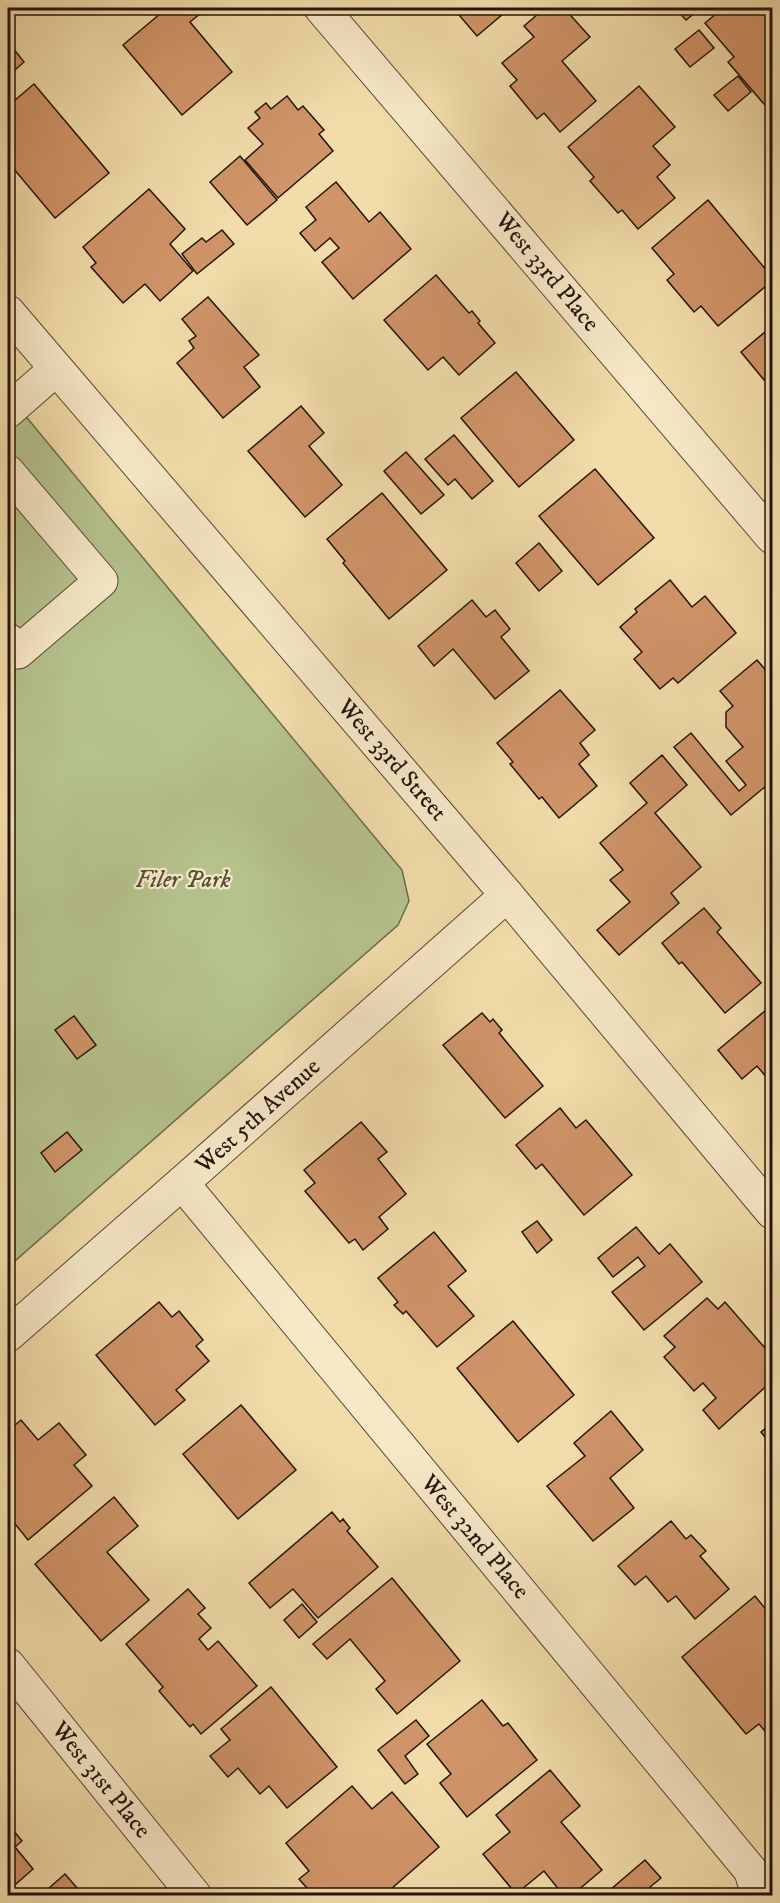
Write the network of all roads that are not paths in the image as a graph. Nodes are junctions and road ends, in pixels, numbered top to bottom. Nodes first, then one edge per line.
1 (321, 8) edge
2 (8, 312) edge
3 (56, 369) junction
4 (8, 411) edge
5 (8, 472) edge
6 (772, 537) edge
7 (8, 640) edge
8 (507, 895) junction
9 (182, 1184) junction
10 (772, 1212) edge
11 (8, 1335) edge
12 (8, 1665) edge
13 (195, 1896) edge
14 (758, 1896) edge

1 - 6 street, West 33rd Place
2 - 3 street, West 33rd Street
3 - 4 street
3 - 8 street, West 33rd Street
5 - 7 street
8 - 9 street, West 5th Avenue
8 - 10 street, West 33rd Street
9 - 11 street, West 5th Avenue
9 - 14 street, West 32nd Place
12 - 13 street, West 31st Place

